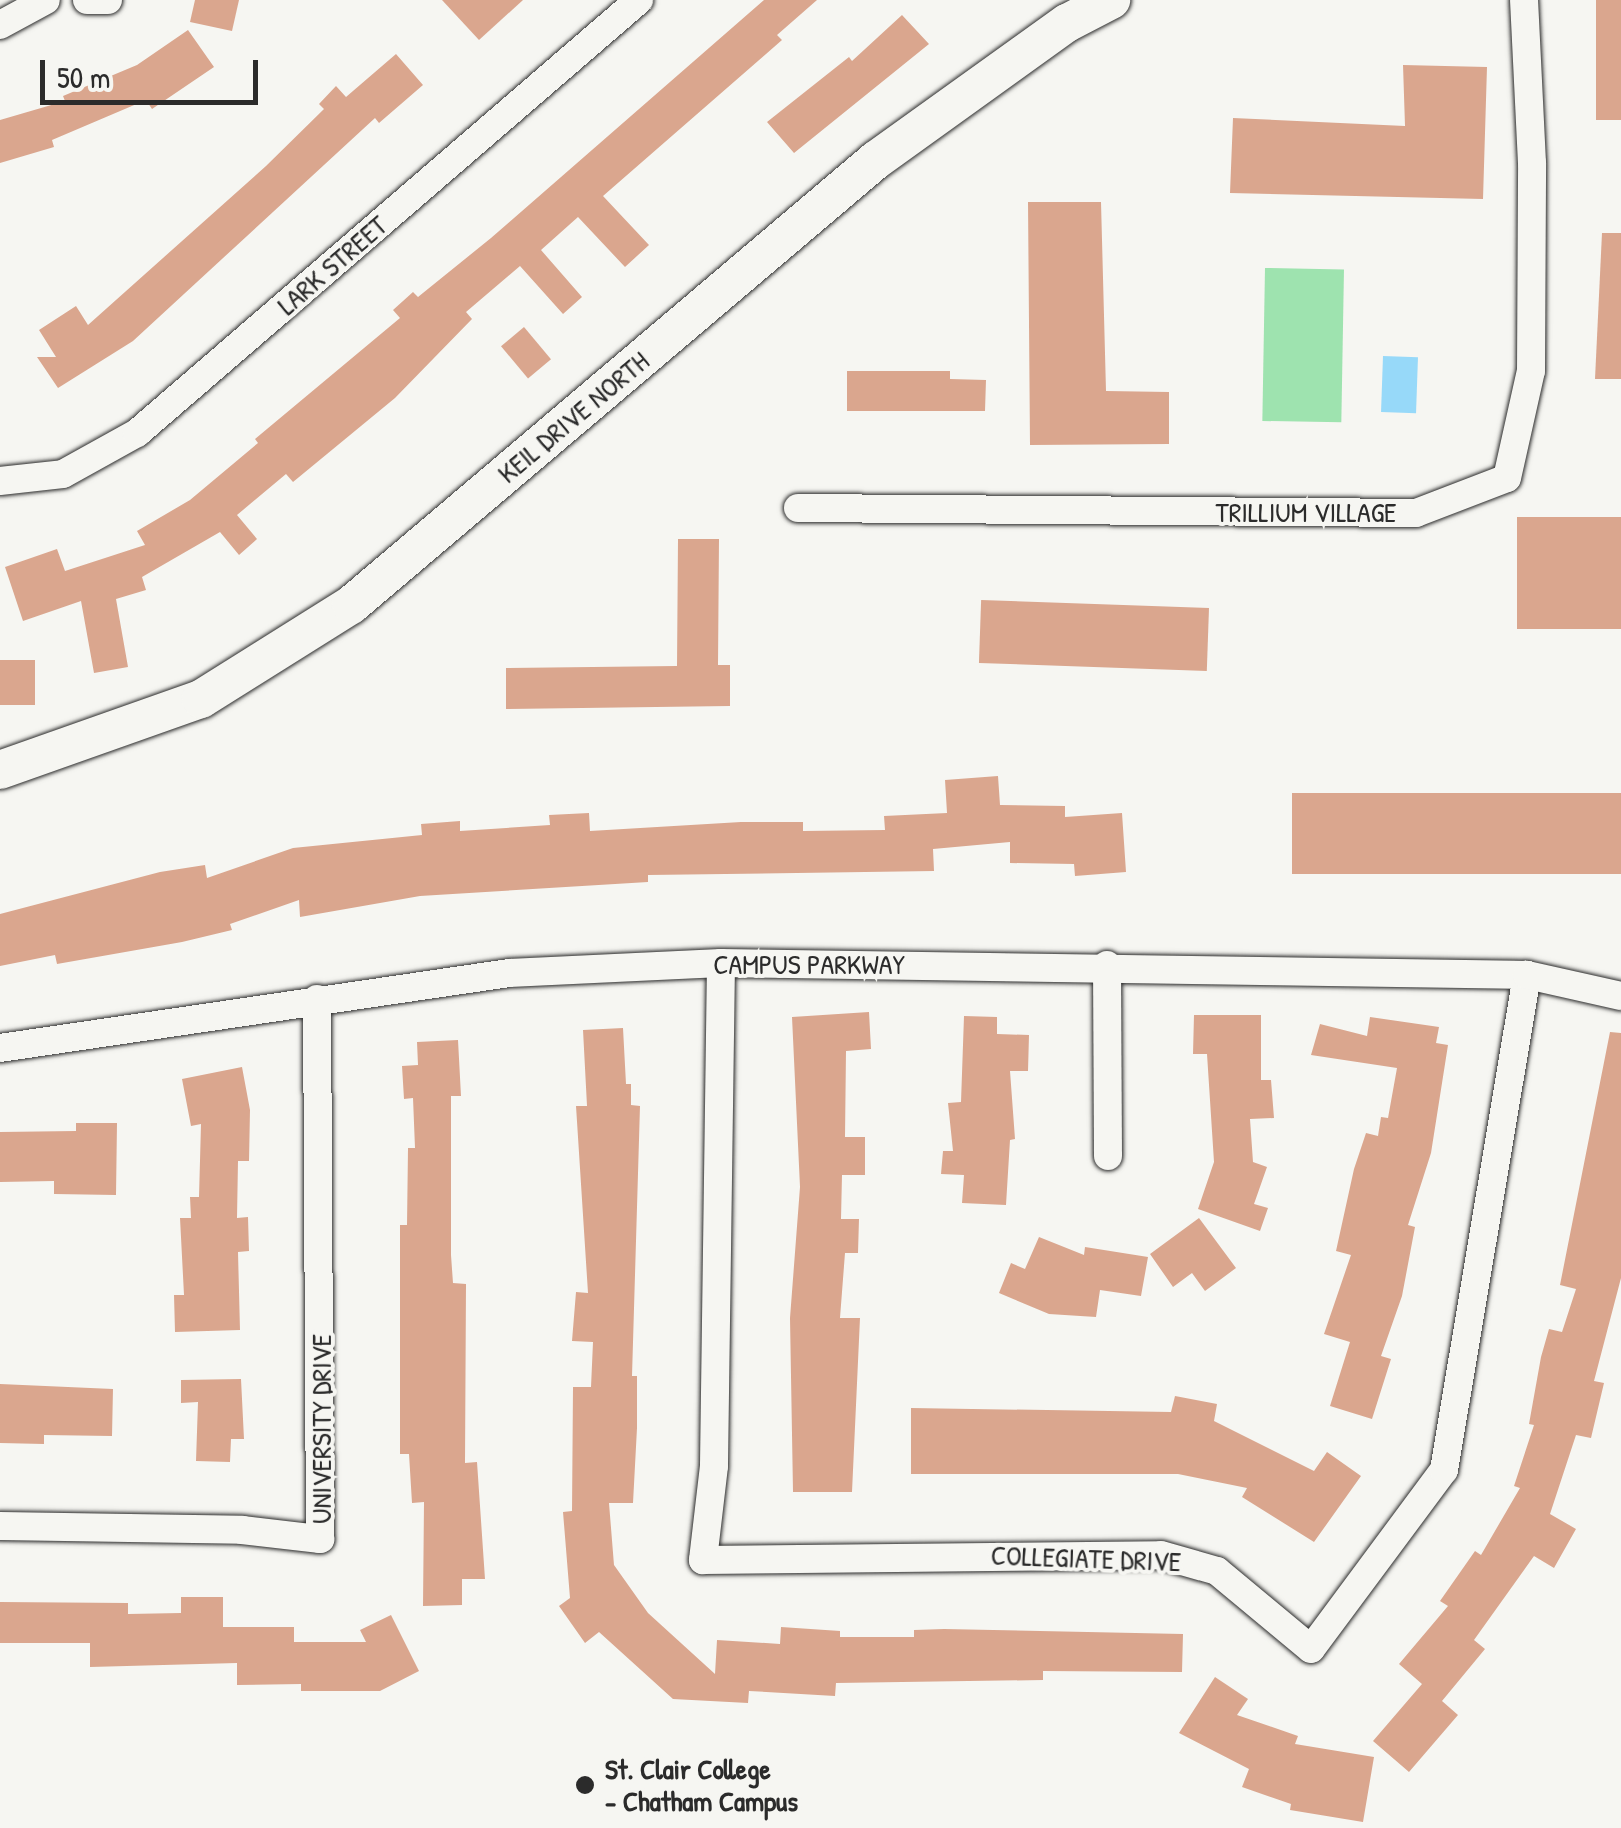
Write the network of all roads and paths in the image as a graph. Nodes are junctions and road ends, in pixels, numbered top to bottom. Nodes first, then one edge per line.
1 (46, 0) edge
2 (88, 0) edge
3 (108, 0) edge
4 (640, 0) edge
5 (1110, 0) edge
6 (1524, 0) edge
7 (0, 25) edge
8 (0, 481) edge
9 (798, 508) dead end
10 (0, 770) edge
11 (722, 962) junction
12 (1107, 965) junction
13 (1528, 976) junction
14 (1621, 996) edge
15 (317, 999) junction
16 (0, 1048) edge
17 (1108, 1156) dead end
18 (0, 1526) edge

1 - 7 street
2 - 3 street
4 - 8 street, LARK STREET
5 - 10 street, KEIL DRIVE NORTH
6 - 9 street, TRILLIUM VILLAGE
11 - 12 street, CAMPUS PARKWAY
11 - 13 street, COLLEGIATE DRIVE
11 - 15 street, CAMPUS PARKWAY
12 - 13 street, CAMPUS PARKWAY
12 - 17 street
13 - 14 street, CAMPUS PARKWAY
15 - 16 street, CAMPUS PARKWAY
15 - 18 street, UNIVERSITY DRIVE

